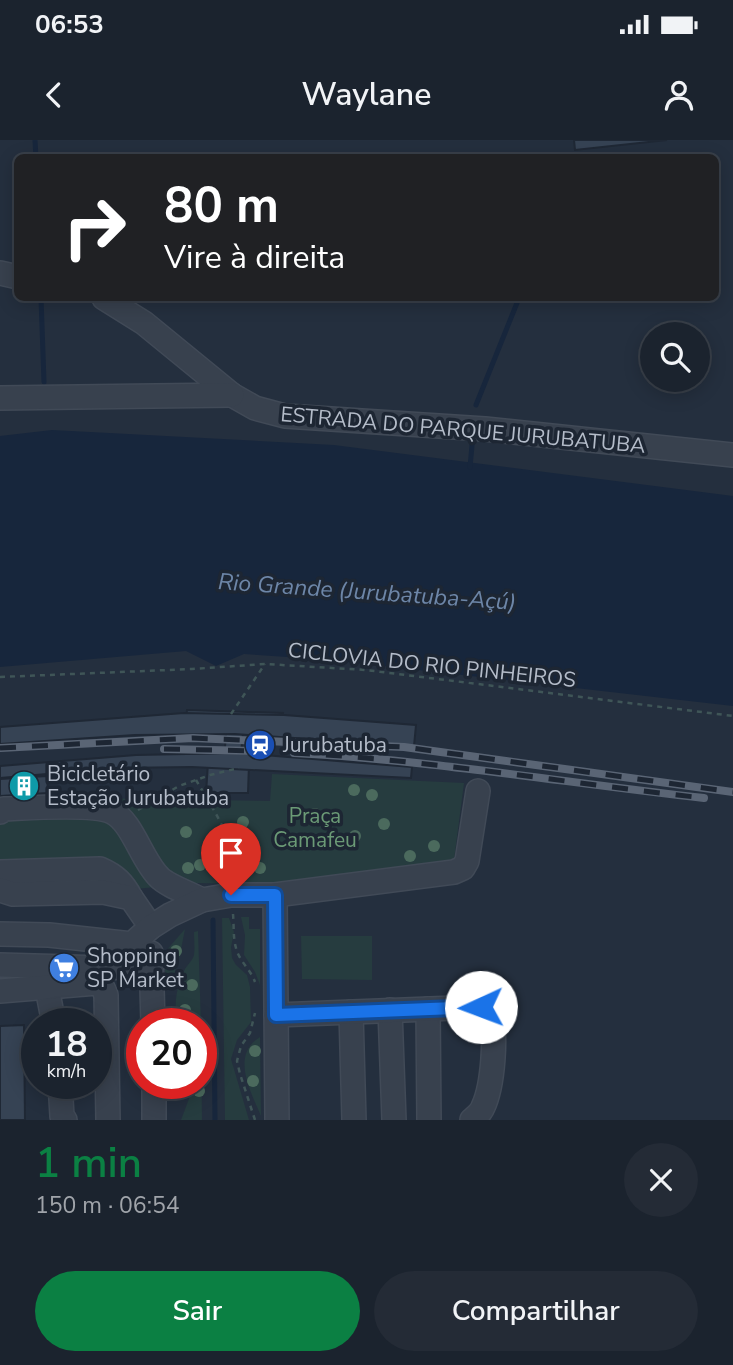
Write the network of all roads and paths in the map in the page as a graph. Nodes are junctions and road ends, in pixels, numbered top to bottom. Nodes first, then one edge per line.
1 (109, 301) edge
2 (232, 395) junction
3 (0, 398) edge
4 (733, 455) edge
5 (265, 664) junction
6 (0, 677) edge
7 (231, 714) dead end
8 (733, 716) edge
9 (239, 768) dead end
10 (196, 780) junction
11 (478, 791) dead end
12 (0, 811) edge
13 (123, 818) junction
14 (0, 872) edge
15 (232, 880) dead end
16 (176, 887) junction
17 (0, 890) edge
18 (275, 895) junction
19 (202, 900) junction
20 (141, 913) junction
21 (234, 924) dead end
22 (0, 934) edge
23 (2, 965) edge
24 (152, 966) junction
25 (256, 984) dead end
26 (47, 988) junction
27 (3, 990) edge
28 (51, 1008) edge
29 (153, 1008) edge
30 (428, 1009) junction
31 (266, 1010) junction
32 (390, 1010) junction
33 (351, 1012) junction
34 (61, 1099) edge
35 (153, 1099) edge
36 (65, 1120) edge
37 (108, 1120) edge
38 (154, 1120) edge
39 (255, 1120) edge
40 (276, 1120) edge
41 (354, 1120) edge
42 (394, 1120) edge
43 (429, 1120) edge
44 (472, 1120) edge

1 - 2 street, ESTRADA DO PARQUE JURUBATUBA
2 - 3 street
2 - 4 street, ESTRADA DO PARQUE JURUBATUBA
5 - 6 path, CICLOVIA DO RIO PINHEIROS
5 - 7 path
5 - 8 path, CICLOVIA DO RIO PINHEIROS
9 - 10 path
10 - 13 path
10 - 15 path
11 - 18 street
12 - 13 street
13 - 16 street
14 - 20 street
16 - 19 street
16 - 20 street
17 - 20 street
18 - 19 street
18 - 31 street
19 - 20 street
20 - 22 street
20 - 24 street
21 - 25 path
23 - 24 street
23 - 27 street
24 - 29 street
26 - 27 street
26 - 28 street
26 - 37 street
30 - 32 street
30 - 43 street
30 - 44 street
31 - 33 street
31 - 39 path
31 - 40 street
32 - 33 street
32 - 42 street
33 - 41 street
34 - 36 street
35 - 38 street

